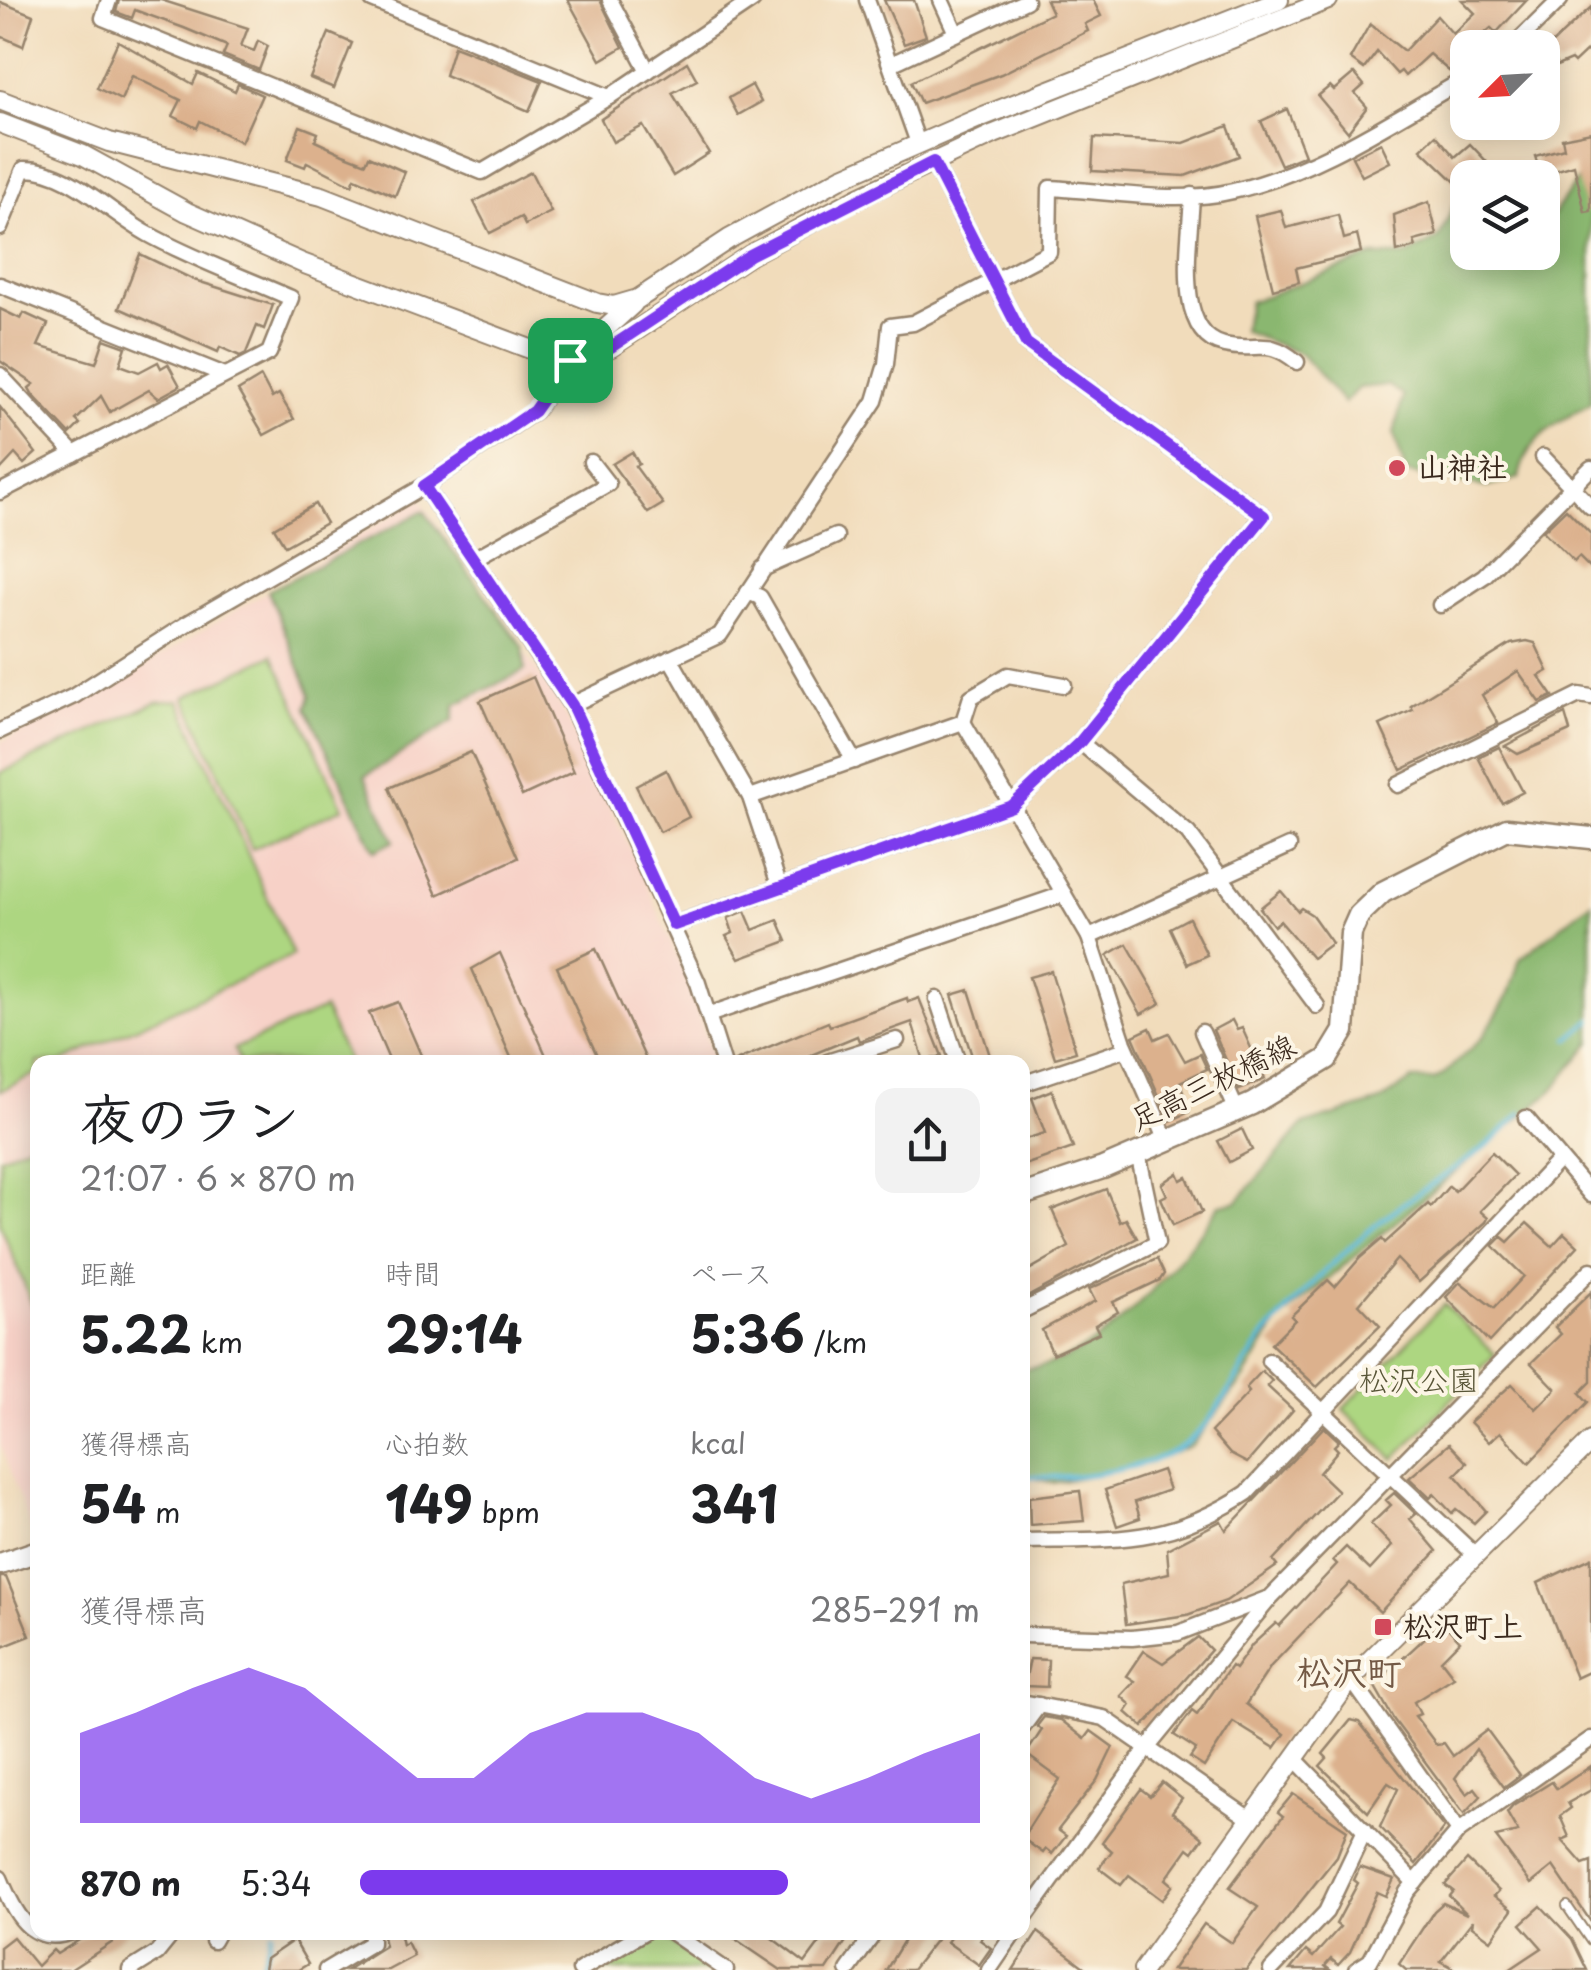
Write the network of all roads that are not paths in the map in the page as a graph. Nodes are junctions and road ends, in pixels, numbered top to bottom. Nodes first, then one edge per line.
1 (109, 0) edge
2 (372, 0) edge
3 (610, 0) edge
4 (753, 0) edge
5 (867, 0) edge
6 (941, 0) edge
7 (1280, 0) edge
8 (1328, 0) edge
9 (1560, 0) edge
10 (1026, 1) edge
11 (1529, 30) edge
12 (956, 33) junction
13 (891, 64) junction
14 (648, 71) junction
15 (1450, 87) edge
16 (609, 97) junction
17 (0, 100) edge
18 (0, 122) edge
19 (918, 143) junction
20 (933, 162) junction
21 (1192, 195) junction
22 (0, 228) edge
23 (994, 282) junction
24 (0, 285) edge
25 (638, 298) junction
26 (570, 360) junction
27 (1297, 362) dead end
28 (0, 375) edge
29 (225, 375) junction
30 (74, 454) junction
31 (1543, 456) dead end
32 (591, 462) dead end
33 (1591, 468) edge
34 (424, 486) junction
35 (1572, 488) junction
36 (0, 492) edge
37 (1591, 508) edge
38 (836, 536) dead end
39 (475, 558) junction
40 (762, 569) junction
41 (748, 592) junction
42 (1440, 605) dead end
43 (670, 658) junction
44 (1064, 685) dead end
45 (1591, 697) edge
46 (572, 705) junction
47 (963, 722) junction
48 (0, 730) edge
49 (1080, 742) junction
50 (854, 760) junction
51 (1398, 786) dead end
52 (750, 797) junction
53 (1012, 806) junction
54 (1591, 838) edge
55 (1289, 846) dead end
56 (1220, 877) junction
57 (780, 888) junction
58 (1064, 894) junction
59 (674, 925) junction
60 (1089, 936) junction
61 (937, 1000) dead end
62 (1317, 1006) dead end
63 (708, 1015) junction
64 (1202, 1032) dead end
65 (897, 1040) dead end
66 (1126, 1049) junction
67 (720, 1055) edge
68 (849, 1055) edge
69 (956, 1055) edge
70 (1030, 1081) edge
71 (1237, 1111) junction
72 (1526, 1118) dead end
73 (1167, 1141) junction
74 (1138, 1154) junction
75 (1560, 1158) junction
76 (1030, 1192) edge
77 (1591, 1195) edge
78 (1591, 1270) edge
79 (1030, 1308) edge
80 (1269, 1361) dead end
81 (1322, 1412) junction
82 (1591, 1441) edge
83 (1391, 1475) junction
84 (1030, 1541) edge
85 (1473, 1553) junction
86 (30, 1555) edge
87 (0, 1564) edge
88 (1271, 1597) junction
89 (1030, 1634) edge
90 (1351, 1679) junction
91 (1030, 1703) edge
92 (1039, 1705) junction
93 (1030, 1717) edge
94 (1591, 1739) edge
95 (1148, 1748) junction
96 (1294, 1758) junction
97 (1250, 1819) junction
98 (1365, 1830) junction
99 (1459, 1831) junction
100 (0, 1878) edge
101 (1415, 1882) junction
102 (1567, 1906) dead end
103 (14, 1908) junction
104 (1030, 1911) edge
105 (0, 1922) edge
106 (30, 1928) edge
107 (168, 1940) edge
108 (372, 1940) edge
109 (631, 1940) edge
110 (683, 1940) edge
111 (869, 1940) edge
112 (1009, 1940) edge
113 (1591, 1942) edge
114 (1370, 1961) junction
115 (130, 1970) edge
116 (326, 1970) edge
117 (580, 1970) edge
118 (726, 1970) edge
119 (848, 1970) edge
120 (988, 1970) edge
121 (1143, 1970) edge
122 (1271, 1970) edge
123 (1356, 1970) edge
124 (1384, 1970) edge

1 - 16 street
2 - 16 street
3 - 14 street
4 - 14 street
5 - 13 street
6 - 12 street
7 - 19 street
8 - 20 street
9 - 11 street
10 - 12 street
12 - 13 street
13 - 19 street
14 - 16 street
15 - 21 street
17 - 25 street
18 - 26 street
19 - 25 street
20 - 23 street
20 - 26 street
21 - 23 street
21 - 27 street
22 - 29 street
23 - 40 street
23 - 49 street
24 - 29 street
25 - 26 street
26 - 34 street
28 - 30 street
29 - 30 street
30 - 36 street
31 - 35 street
32 - 39 street
33 - 35 street
34 - 39 street
34 - 48 street
35 - 37 street
35 - 42 street
38 - 40 street
39 - 46 street
40 - 41 street
41 - 43 street
41 - 50 street
43 - 46 street
43 - 52 street
44 - 47 street
45 - 51 street
46 - 59 street
47 - 50 street
47 - 53 street
49 - 53 street
49 - 56 street
50 - 52 street
52 - 57 street
53 - 57 street
53 - 58 street
54 - 71 main road, 足高三枚橋線
55 - 56 street
56 - 60 street
56 - 62 street
57 - 59 street
58 - 60 street
58 - 63 street
59 - 63 street
60 - 66 street
61 - 69 street
63 - 67 street
64 - 71 street
65 - 68 street
66 - 70 street
66 - 73 street
71 - 73 main road, 足高三枚橋線
72 - 75 street
73 - 74 main road, 足高三枚橋線
74 - 76 main road, 足高三枚橋線
74 - 79 street
75 - 77 street
75 - 81 street
78 - 83 street
80 - 81 street
81 - 83 street
81 - 84 street
82 - 85 street
83 - 85 street
83 - 88 street
85 - 90 street
86 - 87 main road
88 - 89 street
88 - 95 street
90 - 96 street
90 - 99 street
91 - 92 street
92 - 93 street
92 - 95 street
94 - 99 street
95 - 97 street
95 - 104 street
96 - 97 street
96 - 98 street
97 - 121 street
98 - 101 street
98 - 122 street
99 - 101 street
100 - 103 street
101 - 114 street
102 - 113 lane
103 - 105 street
103 - 106 street
107 - 115 street
108 - 116 street
109 - 117 street
110 - 118 street
111 - 119 street
112 - 120 street
114 - 123 street
114 - 124 street

